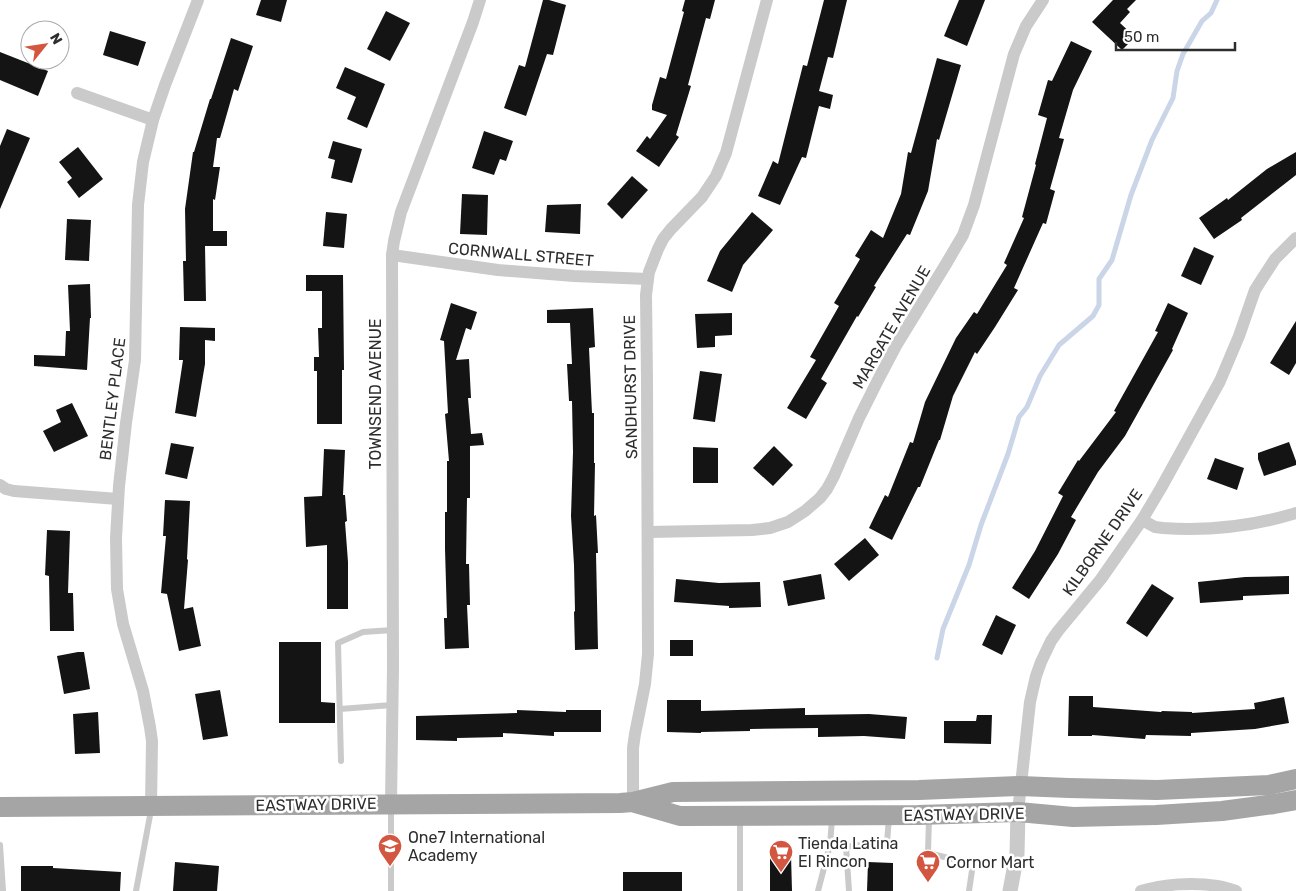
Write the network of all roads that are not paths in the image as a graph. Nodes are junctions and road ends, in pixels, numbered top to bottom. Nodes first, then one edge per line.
1 (198, 0) edge
2 (480, 0) edge
3 (767, 0) edge
4 (1043, 0) edge
5 (77, 93) dead end
6 (153, 120) junction
7 (1296, 238) edge
8 (392, 255) junction
9 (648, 279) junction
10 (0, 485) edge
11 (118, 499) junction
12 (1296, 513) edge
13 (1142, 520) junction
14 (648, 532) junction
15 (392, 630) junction
16 (392, 705) junction
17 (340, 709) junction
18 (341, 761) dead end
19 (1296, 780) edge
20 (1020, 786) junction
21 (633, 802) junction
22 (1294, 802) edge
23 (391, 803) junction
24 (151, 806) junction
25 (0, 807) edge
26 (1018, 812) junction
27 (832, 815) junction
28 (890, 815) junction
29 (930, 815) junction
30 (740, 816) junction
31 (0, 845) edge
32 (830, 845) junction
33 (846, 846) junction
34 (3, 891) edge
35 (136, 891) edge
36 (390, 891) edge
37 (740, 891) edge
38 (818, 891) edge
39 (849, 891) edge
40 (969, 891) edge
41 (1010, 891) edge
42 (1141, 891) edge
43 (1236, 891) edge

1 - 6 street, BENTLEY PLACE
2 - 8 street, TOWNSEND AVENUE
3 - 9 street, SANDHURST DRIVE
4 - 14 street, MARGATE AVENUE
5 - 6 street
6 - 11 street, BENTLEY PLACE
7 - 13 street, KILBORNE DRIVE
8 - 9 street, CORNWALL STREET
8 - 15 street, TOWNSEND AVENUE
9 - 14 street, SANDHURST DRIVE
10 - 11 street
11 - 24 street, BENTLEY PLACE
12 - 13 street
13 - 20 street, KILBORNE DRIVE
14 - 21 street, SANDHURST DRIVE
15 - 16 street, TOWNSEND AVENUE
15 - 17 lane
16 - 17 lane
16 - 23 street, TOWNSEND AVENUE
17 - 18 lane
19 - 20 main road, EASTWAY DRIVE
20 - 21 main road, EASTWAY DRIVE
20 - 26 street, KILBORNE DRIVE
21 - 23 main road, EASTWAY DRIVE
21 - 30 main road, EASTWAY DRIVE
22 - 26 main road, EASTWAY DRIVE
23 - 24 main road, EASTWAY DRIVE
23 - 36 lane
24 - 25 main road, EASTWAY DRIVE
24 - 35 lane
26 - 29 main road, EASTWAY DRIVE
26 - 41 street, KILBORNE DRIVE
27 - 28 main road, EASTWAY DRIVE
27 - 30 main road, EASTWAY DRIVE
27 - 32 lane
28 - 29 main road, EASTWAY DRIVE
28 - 33 lane
29 - 40 lane
30 - 37 lane
31 - 34 lane
32 - 33 lane
32 - 38 lane
33 - 39 lane
42 - 43 street

